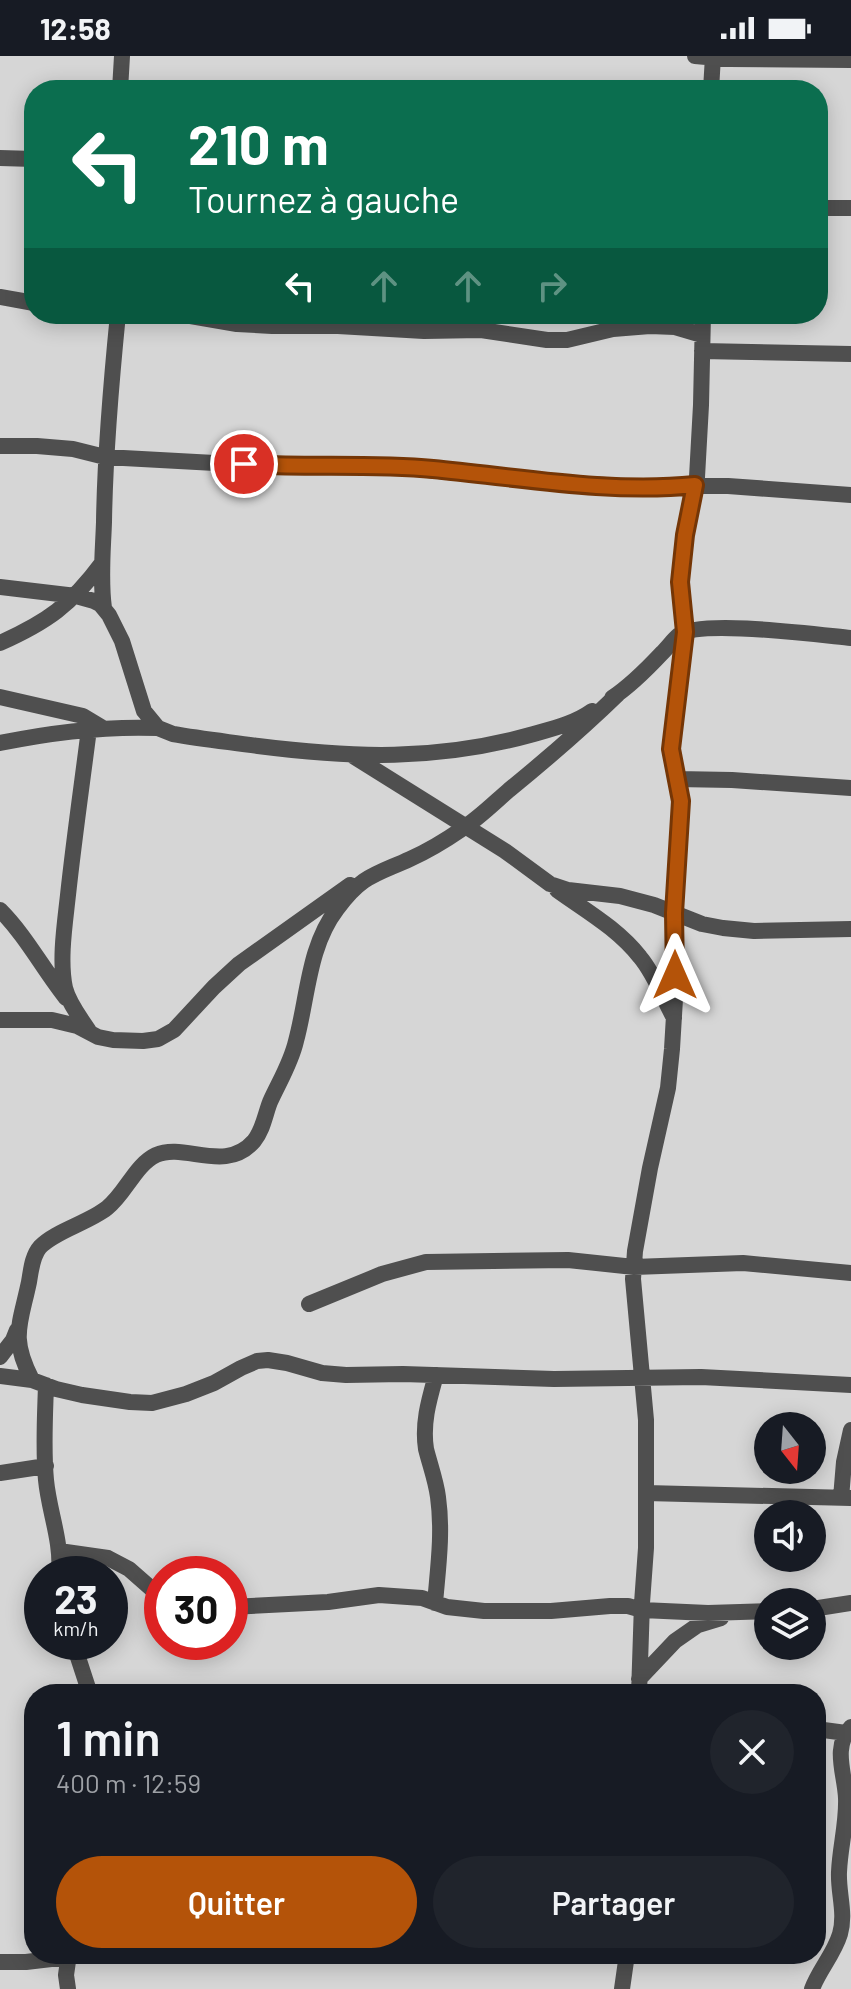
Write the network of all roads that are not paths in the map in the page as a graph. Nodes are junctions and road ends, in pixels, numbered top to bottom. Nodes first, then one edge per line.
1 (122, 56) edge
2 (695, 56) edge
3 (713, 57) edge
4 (851, 60) edge
5 (121, 80) edge
6 (712, 80) edge
7 (0, 158) edge
8 (24, 159) edge
9 (828, 208) edge
10 (851, 208) edge
11 (0, 297) edge
12 (24, 301) edge
13 (118, 324) edge
14 (237, 324) edge
15 (703, 324) edge
16 (702, 343) junction
17 (851, 354) edge
18 (0, 446) edge
19 (105, 457) junction
20 (695, 485) junction
21 (851, 495) edge
22 (103, 562) junction
23 (0, 587) edge
24 (76, 596) junction
25 (104, 608) junction
26 (685, 632) junction
27 (851, 638) edge
28 (0, 643) edge
29 (618, 694) junction
30 (0, 697) edge
31 (96, 728) junction
32 (158, 728) junction
33 (0, 733) edge
34 (30, 736) junction
35 (0, 743) edge
36 (351, 755) junction
37 (677, 779) junction
38 (851, 788) edge
39 (466, 827) junction
40 (363, 880) junction
41 (550, 884) junction
42 (0, 910) edge
43 (674, 913) junction
44 (851, 929) edge
45 (70, 1002) junction
46 (674, 1018) junction
47 (0, 1020) edge
48 (91, 1034) junction
49 (634, 1267) junction
50 (851, 1273) edge
51 (309, 1304) dead end
52 (18, 1328) junction
53 (0, 1357) edge
54 (436, 1375) junction
55 (0, 1376) edge
56 (643, 1377) junction
57 (39, 1383) junction
58 (851, 1385) edge
59 (851, 1430) edge
60 (46, 1466) junction
61 (0, 1473) edge
62 (646, 1493) junction
63 (846, 1498) edge
64 (59, 1551) junction
65 (59, 1556) edge
66 (144, 1582) edge
67 (435, 1603) junction
68 (851, 1603) edge
69 (248, 1606) edge
70 (826, 1607) edge
71 (642, 1610) junction
72 (741, 1612) junction
73 (754, 1612) edge
74 (79, 1660) edge
75 (87, 1684) edge
76 (639, 1684) edge
77 (641, 1684) edge
78 (826, 1729) edge
79 (848, 1730) edge
80 (0, 1962) edge
81 (24, 1962) edge
82 (826, 1962) edge
83 (68, 1964) edge
84 (626, 1964) edge
85 (825, 1964) edge
86 (68, 1989) edge
87 (622, 1989) edge
88 (812, 1989) edge

1 - 5 street
2 - 3 street
3 - 4 street
3 - 6 street
7 - 8 street
9 - 10 street
11 - 12 street
13 - 19 street
14 - 16 street
15 - 16 street
16 - 17 street
16 - 20 street
18 - 19 street
19 - 20 street
19 - 22 street
20 - 21 street
20 - 26 street
22 - 24 street
22 - 25 street
23 - 24 street
24 - 25 street
24 - 28 street
25 - 32 street
26 - 27 street
26 - 29 street
26 - 37 street
29 - 36 street
29 - 39 street
30 - 31 street
31 - 32 street
31 - 34 street
31 - 45 street
32 - 36 street
33 - 34 street
34 - 35 street
36 - 39 street
37 - 38 street
37 - 43 street
39 - 40 street
39 - 41 street
40 - 48 street
40 - 52 street
41 - 43 street
41 - 46 street
42 - 45 street
43 - 44 street
43 - 46 street
45 - 48 street
46 - 49 street
47 - 48 street
49 - 50 street
49 - 51 street
49 - 56 street
52 - 53 street
52 - 57 street
54 - 56 street
54 - 57 street
54 - 67 street
55 - 57 street
56 - 58 street
56 - 62 street
57 - 60 street
59 - 63 street
60 - 61 street
60 - 64 street
62 - 63 street
62 - 71 street
64 - 65 street
64 - 66 street
67 - 69 street
67 - 71 street
68 - 70 street
71 - 72 street
71 - 76 street
72 - 73 street
72 - 77 street
74 - 75 street
78 - 79 street
79 - 82 street
80 - 81 street
83 - 86 street
84 - 87 street
85 - 88 street

